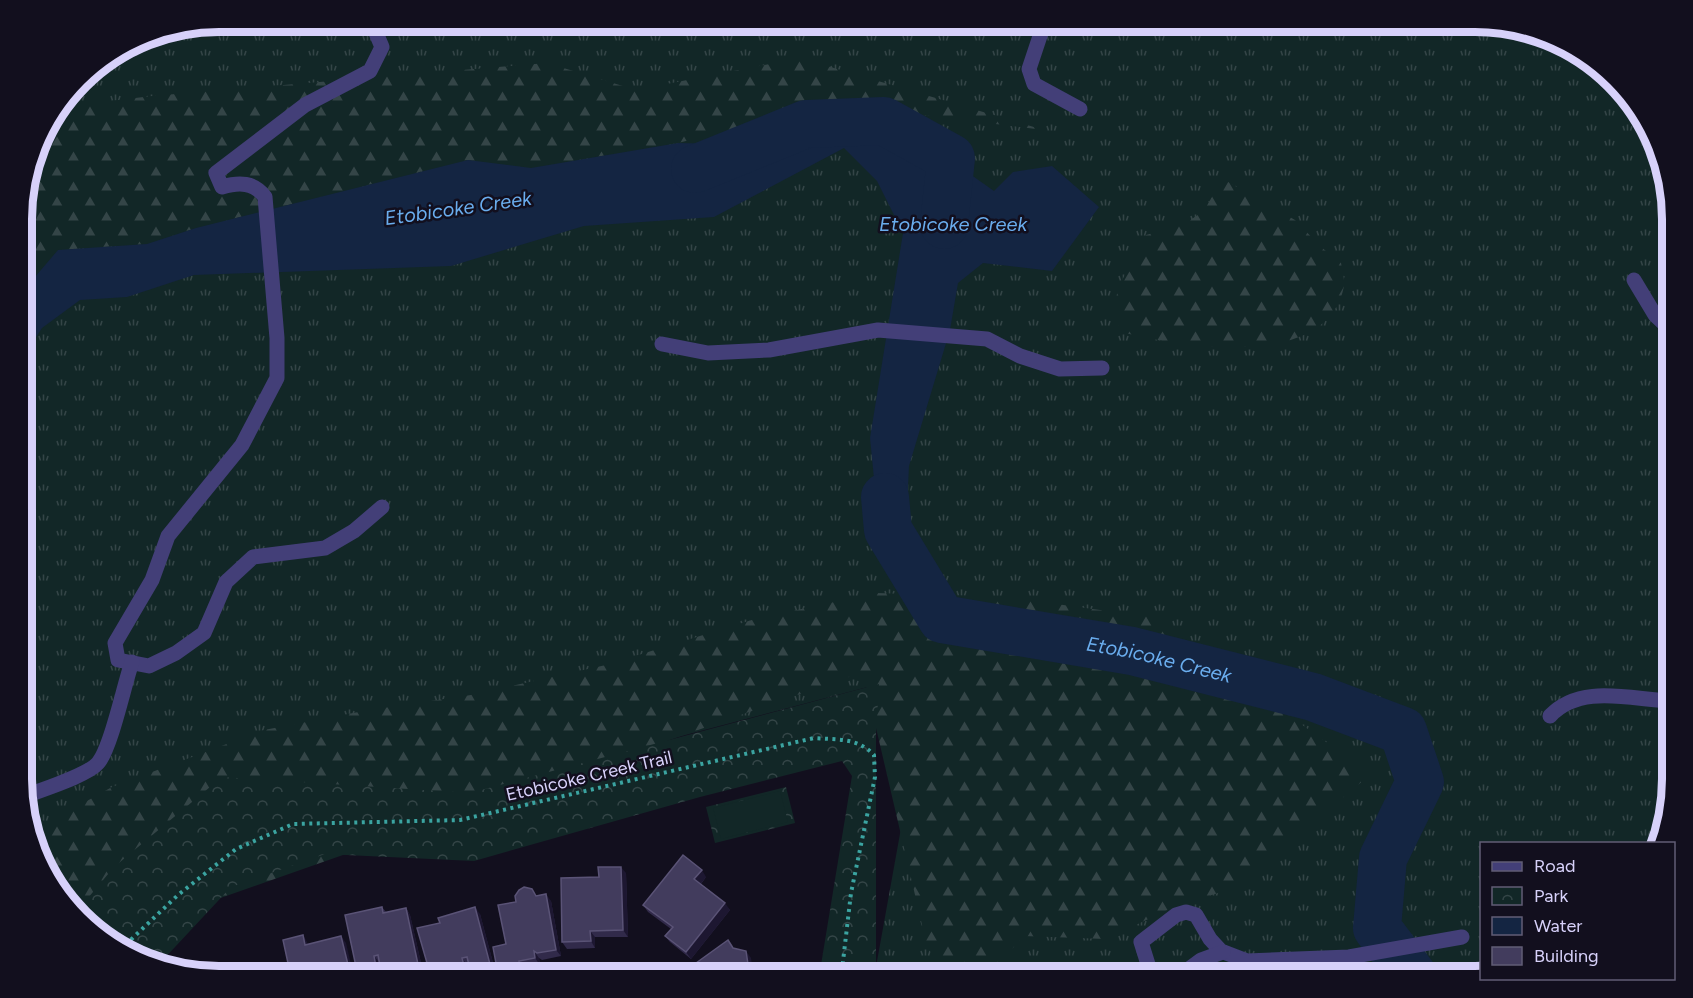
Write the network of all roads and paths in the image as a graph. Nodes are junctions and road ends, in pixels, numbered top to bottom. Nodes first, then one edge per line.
1 (375, 32) edge
2 (1041, 32) edge
3 (1080, 109) dead end
4 (1634, 280) dead end
5 (1661, 321) edge
6 (662, 344) dead end
7 (1102, 368) dead end
8 (382, 507) dead end
9 (132, 662) junction
10 (1661, 700) edge
11 (1550, 716) dead end
12 (32, 794) edge
13 (1454, 939) dead end
14 (128, 942) edge
15 (1223, 952) junction
16 (1149, 966) edge
17 (1193, 966) edge
18 (842, 967) edge

1 - 9 lane
2 - 3 lane
4 - 5 lane
6 - 7 lane
8 - 9 lane
9 - 12 lane
10 - 11 lane
13 - 15 lane
14 - 18 path, Etobicoke Creek Trail
15 - 16 lane
15 - 17 lane

